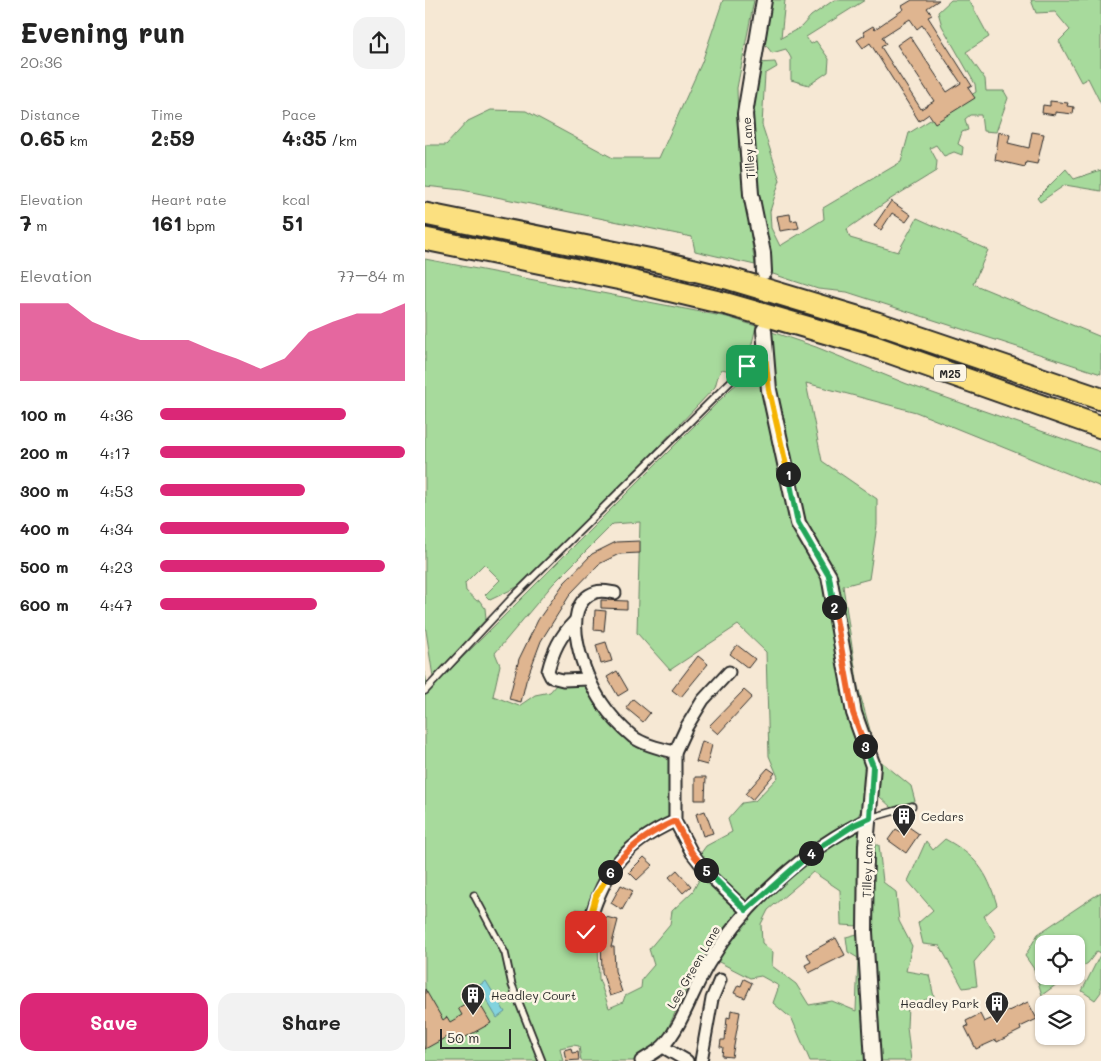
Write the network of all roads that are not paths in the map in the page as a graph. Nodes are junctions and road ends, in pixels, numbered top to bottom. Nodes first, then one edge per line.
1 (764, 0) edge
2 (425, 214) edge
3 (425, 239) edge
4 (764, 272) dead end
5 (764, 330) dead end
6 (765, 355) junction
7 (1101, 399) edge
8 (1101, 427) edge
9 (615, 592) dead end
10 (575, 621) junction
11 (729, 672) dead end
12 (588, 679) junction
13 (425, 691) edge
14 (675, 752) junction
15 (912, 806) dead end
16 (870, 818) junction
17 (675, 821) junction
18 (474, 895) dead end
19 (746, 910) junction
20 (586, 932) dead end
21 (720, 980) dead end
22 (663, 1047) junction
23 (542, 1061) edge
24 (641, 1061) edge
25 (687, 1061) edge
26 (701, 1061) edge
27 (873, 1061) edge

1 - 4 street, Tilley Lane
2 - 7 highway, M25
3 - 8 highway, M25
5 - 6 street, Tilley Lane
6 - 13 lane
6 - 16 street, Tilley Lane
9 - 10 street
10 - 12 street
10 - 12 street
11 - 14 street
12 - 14 street
14 - 17 street
15 - 16 lane
16 - 19 street, Lee Green Lane
16 - 27 street, Tilley Lane
17 - 19 street
17 - 20 street
18 - 23 lane
19 - 22 street, Lee Green Lane
21 - 26 street
22 - 24 street, Lee Green Lane
22 - 25 street

